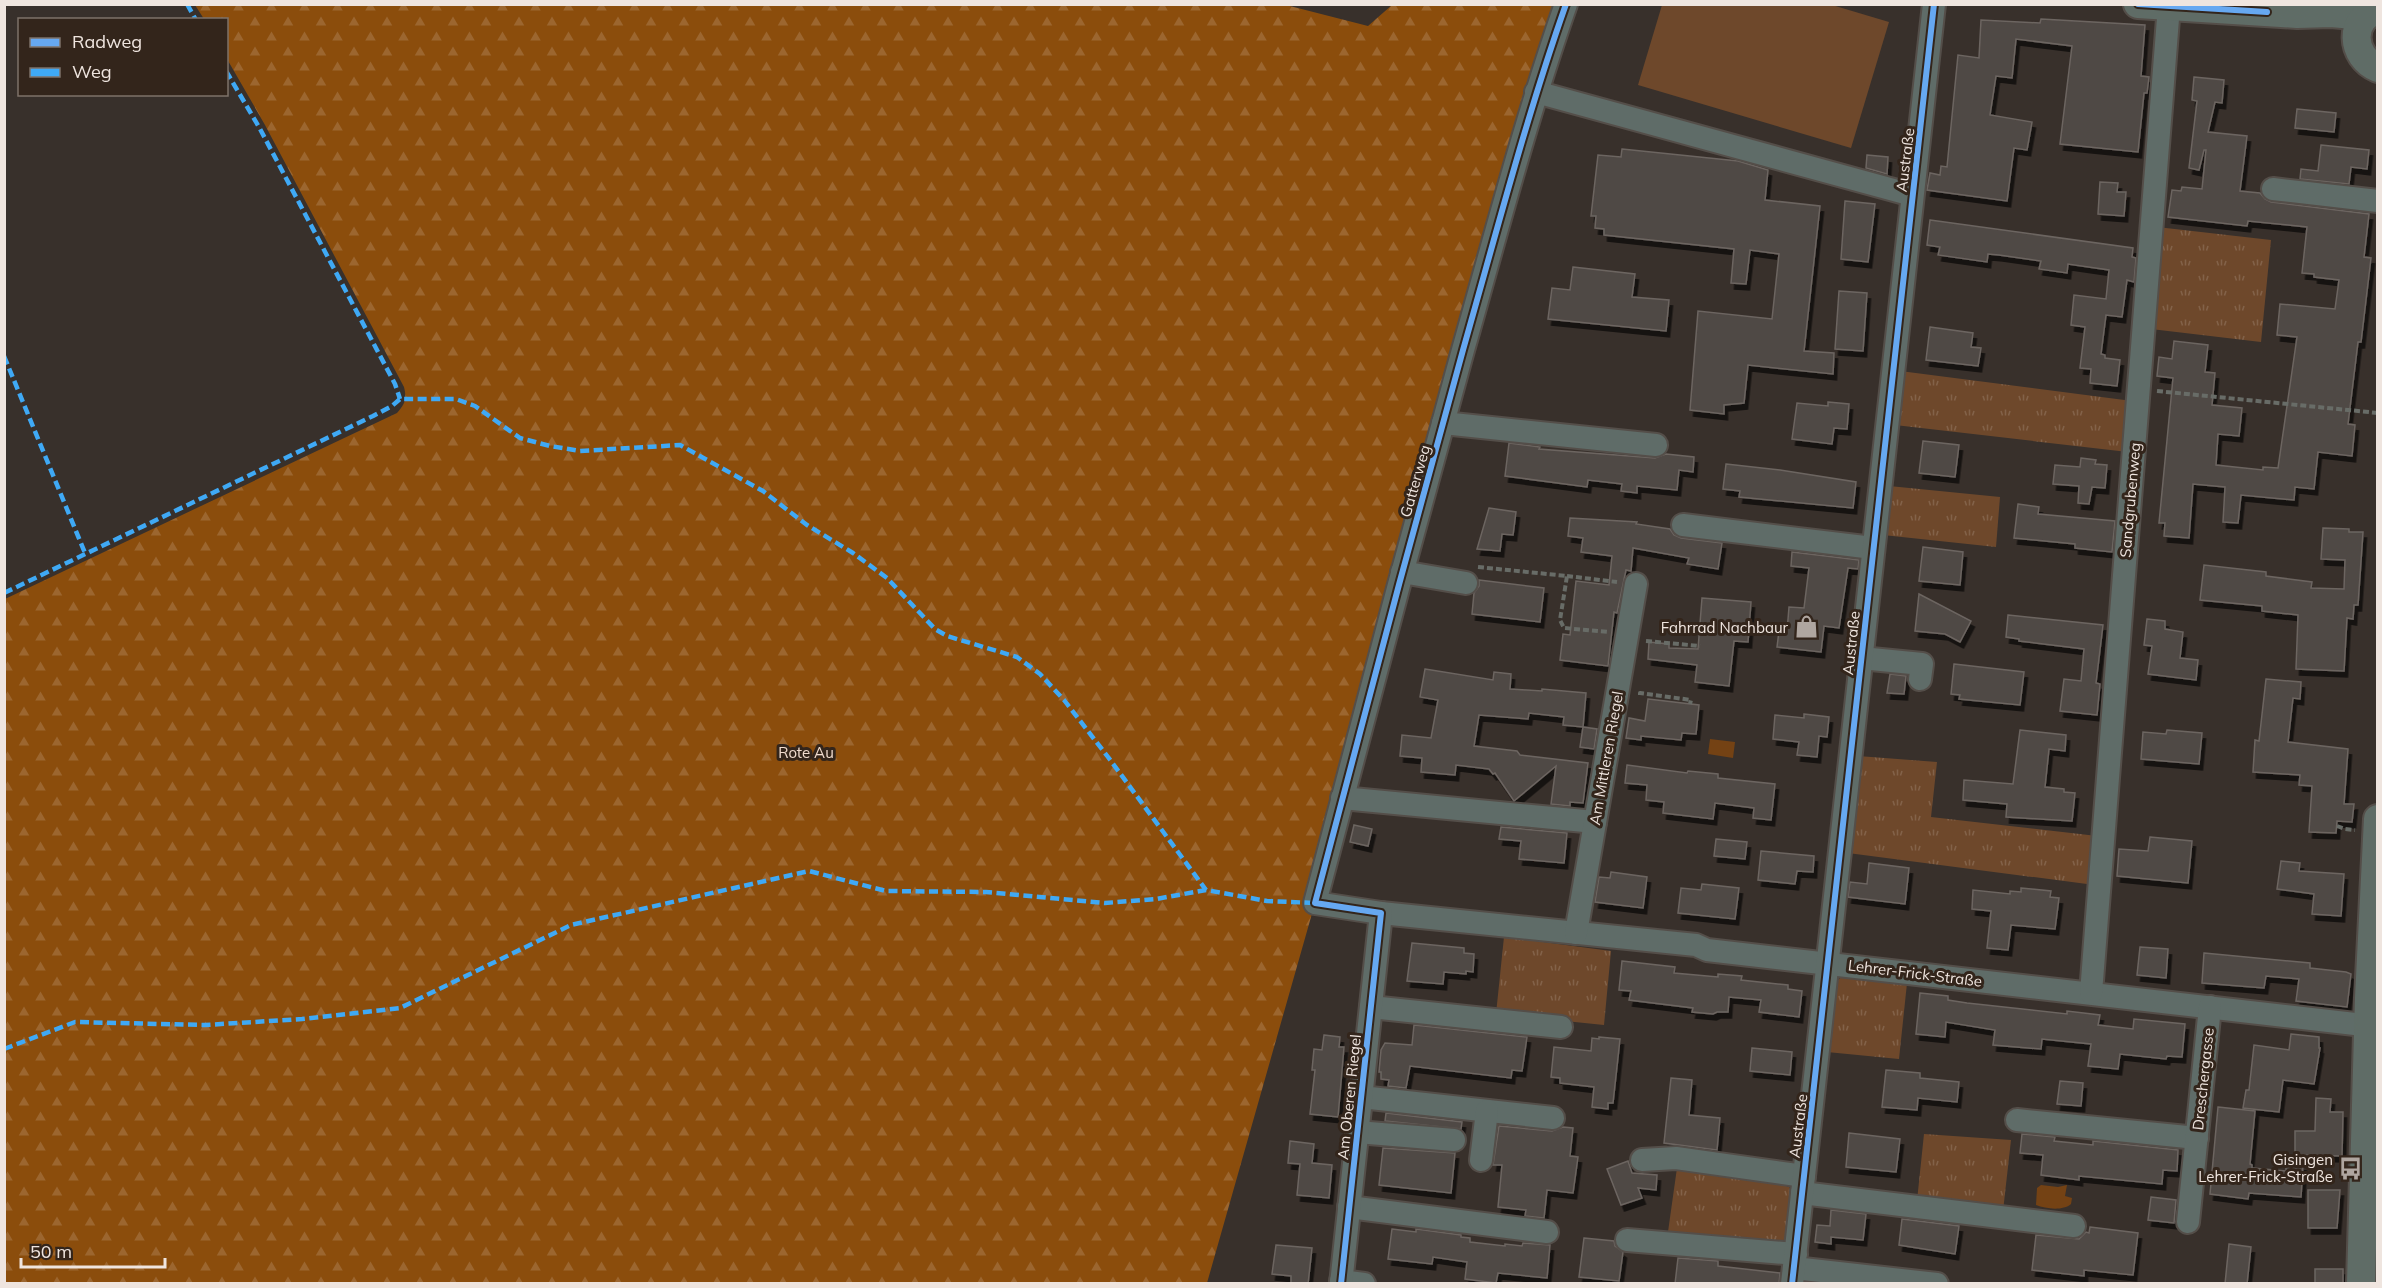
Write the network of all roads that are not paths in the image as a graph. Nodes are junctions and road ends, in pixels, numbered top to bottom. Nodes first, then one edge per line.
1 (1566, 4) edge
2 (1934, 4) edge
3 (2138, 4) edge
4 (2169, 6) junction
5 (2366, 21) edge
6 (2378, 68) edge
7 (1536, 92) junction
8 (2273, 189) dead end
9 (1912, 195) junction
10 (2378, 201) edge
11 (1443, 423) junction
12 (1656, 445) dead end
13 (1683, 525) dead end
14 (1873, 548) junction
15 (1402, 572) junction
16 (1466, 583) road end
17 (1636, 584) road end
18 (1861, 658) junction
19 (1920, 679) dead end
20 (1342, 798) junction
21 (1594, 822) junction
22 (2371, 825) edge
23 (1381, 913) junction
24 (1576, 933) junction
25 (1828, 963) junction
26 (2091, 993) junction
27 (1371, 1007) junction
28 (2210, 1007) junction
29 (2373, 1021) edge
30 (1561, 1027) dead end
31 (1361, 1097) junction
32 (1486, 1111) junction
33 (1553, 1118) dead end
34 (2017, 1120) dead end
35 (1357, 1132) junction
36 (2197, 1138) junction
37 (1454, 1140) dead end
38 (1481, 1160) dead end
39 (1642, 1160) dead end
40 (1803, 1184) junction
41 (1349, 1208) junction
42 (2188, 1222) dead end
43 (2074, 1226) dead end
44 (1547, 1232) dead end
45 (1627, 1240) dead end
46 (1794, 1269) edge
47 (1341, 1282) edge
48 (1364, 1284) edge
49 (1937, 1284) edge
50 (2361, 1284) edge

1 - 7 street, Gatterweg
2 - 9 street, Austraße
3 - 4 main road
4 - 5 main road
4 - 26 street, Sandgrubenweg
5 - 6 main road
7 - 9 street
7 - 11 street, Gatterweg
8 - 10 street
9 - 14 street, Austraße
11 - 12 street
11 - 15 street, Gatterweg
13 - 14 street
14 - 18 street, Austraße
15 - 16 street
15 - 20 street, Gatterweg
17 - 21 street, Am Mittleren Riegel
18 - 19 street
18 - 25 street, Austraße
20 - 21 street
20 - 23 street, Gatterweg
21 - 24 street, Am Mittleren Riegel
22 - 29 main road
23 - 24 street, Lehrer-Frick-Straße
23 - 27 street, Am Oberen Riegel
24 - 25 street, Lehrer-Frick-Straße
25 - 26 street, Lehrer-Frick-Straße
25 - 40 street, Austraße
26 - 28 street, Lehrer-Frick-Straße
27 - 30 street
27 - 31 street, Am Oberen Riegel
28 - 29 street, Lehrer-Frick-Straße
28 - 36 street, Dreschergasse
29 - 50 main road
31 - 32 street
31 - 35 street, Am Oberen Riegel
32 - 33 street
32 - 38 street
34 - 36 street
35 - 37 street
35 - 41 street, Am Oberen Riegel
36 - 42 street, Dreschergasse
39 - 40 street
40 - 43 street
40 - 46 street, Austraße
41 - 44 street
41 - 47 street, Am Oberen Riegel
45 - 46 street
46 - 49 street
47 - 48 street

